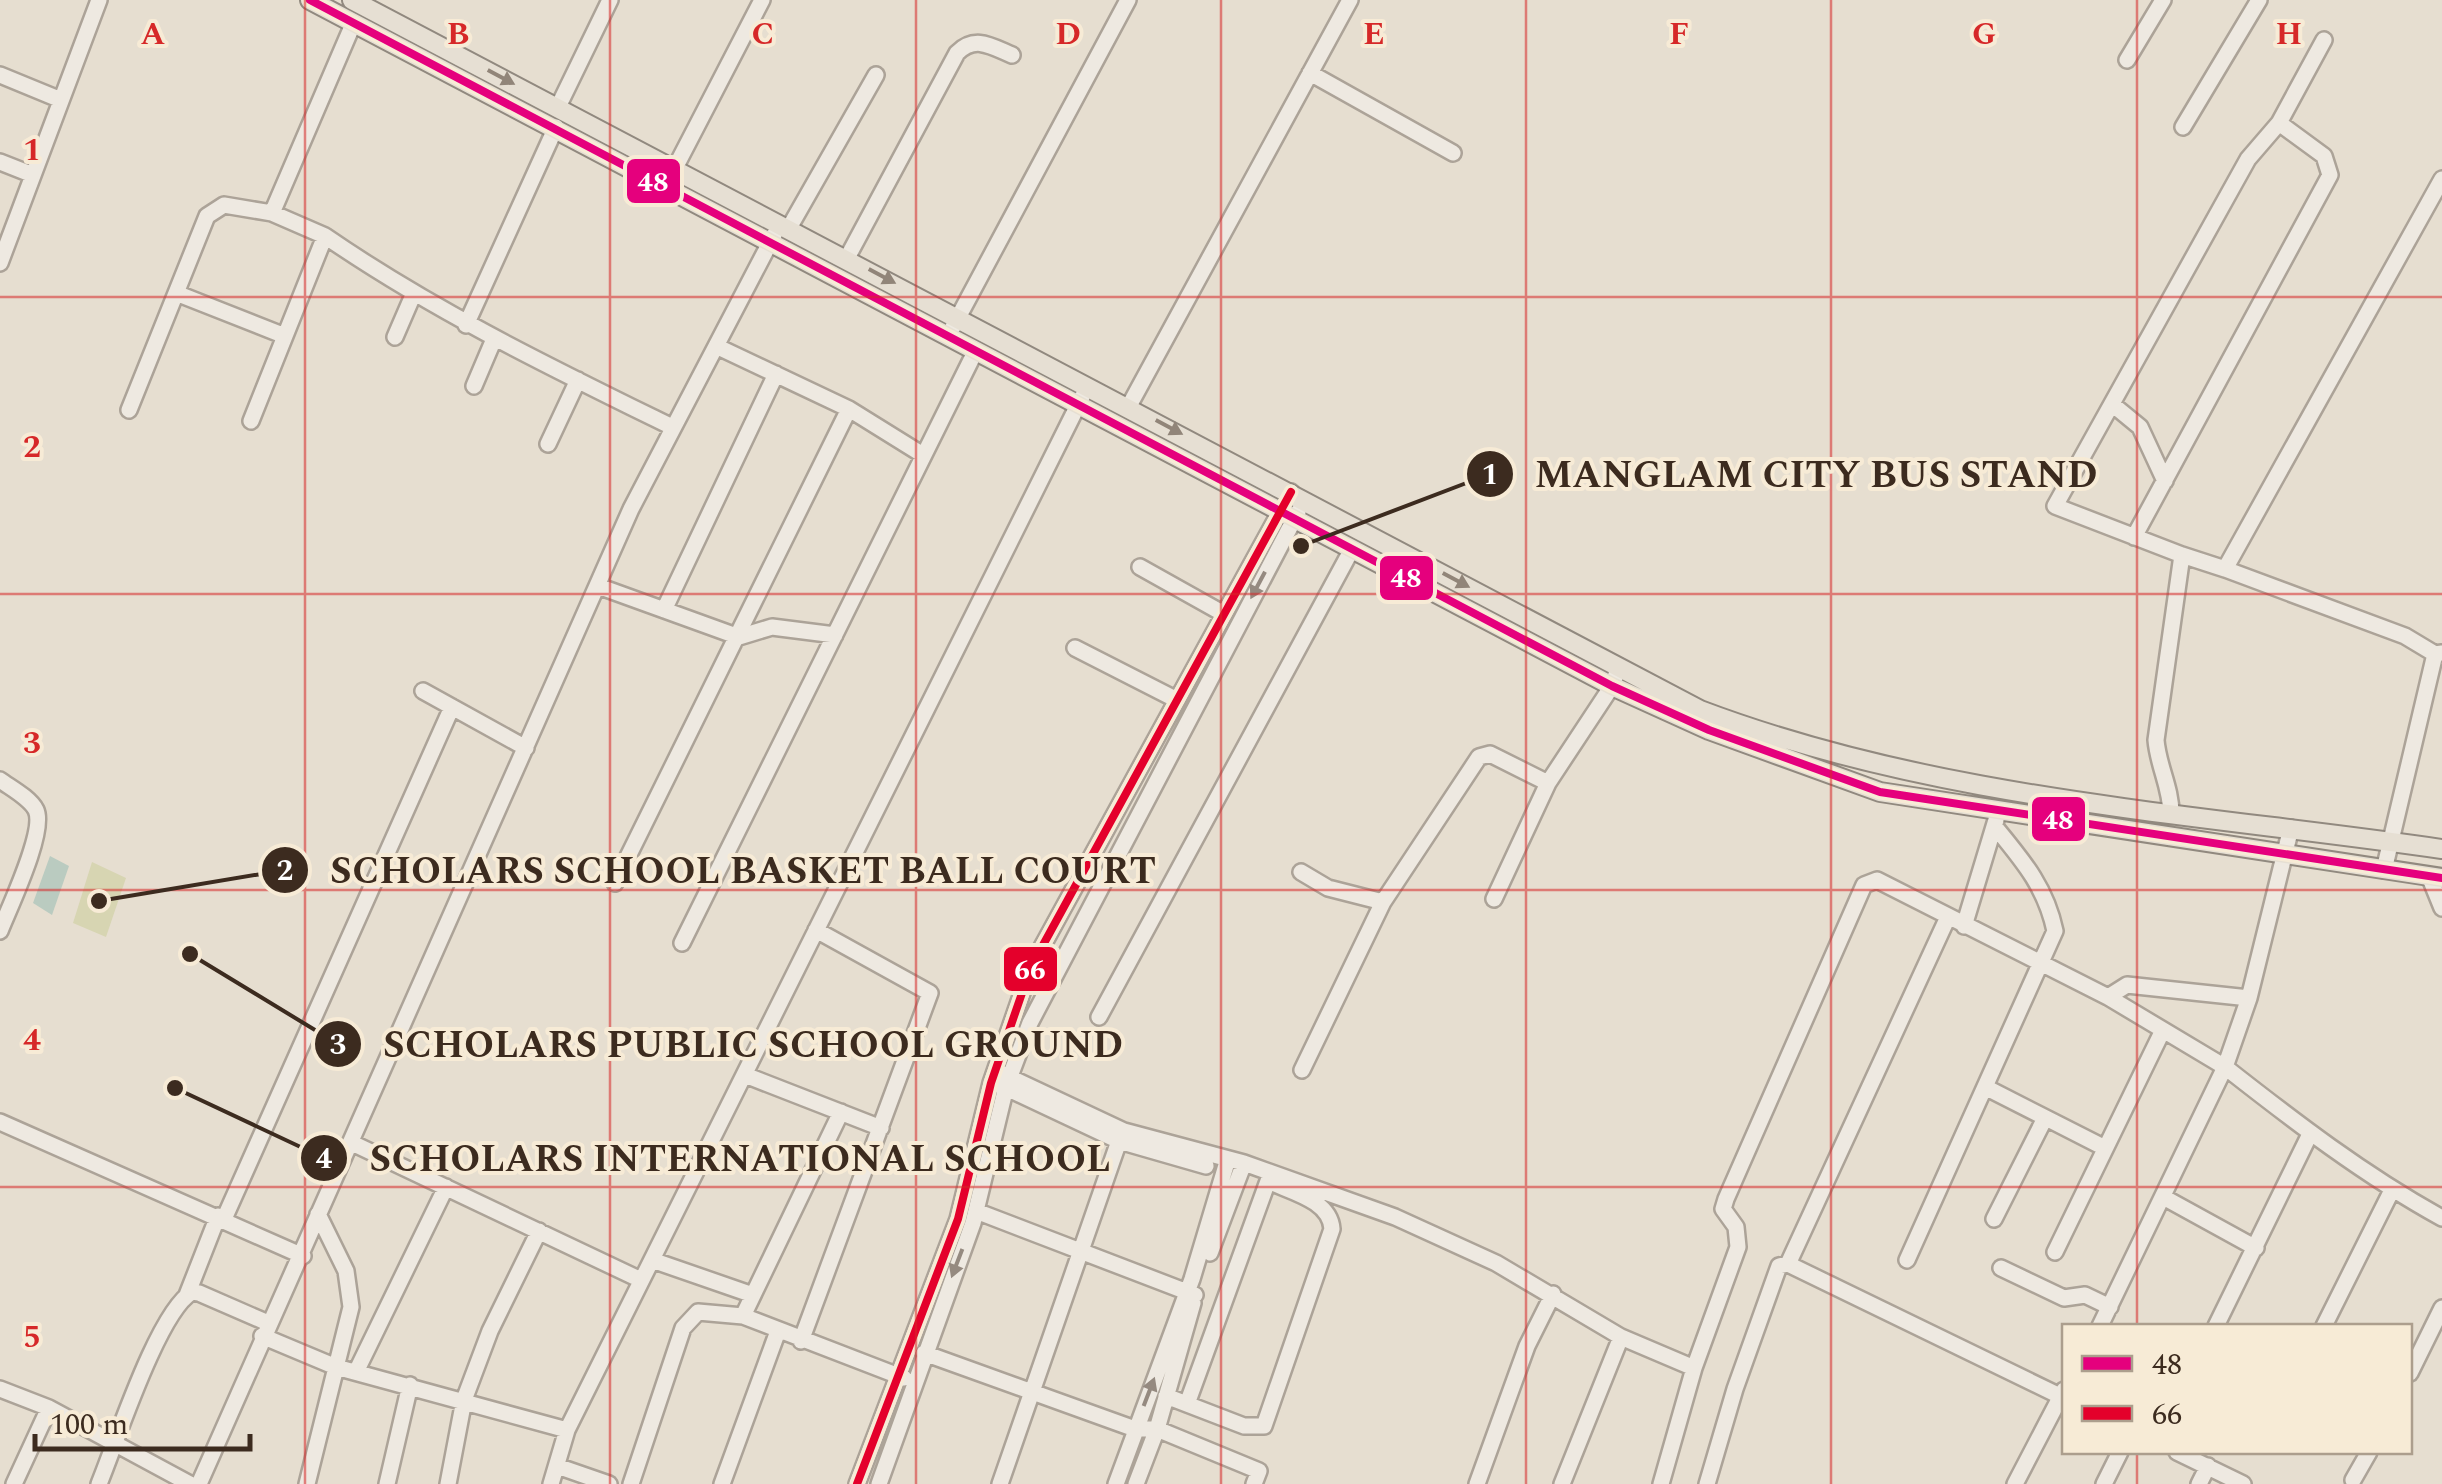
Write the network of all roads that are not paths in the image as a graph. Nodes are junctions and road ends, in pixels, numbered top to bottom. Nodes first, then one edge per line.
1 (99, 0) edge
2 (310, 0) edge
3 (352, 0) edge
4 (610, 0) edge
5 (762, 0) edge
6 (1128, 0) edge
7 (1350, 0) edge
8 (2162, 0) edge
9 (2259, 0) edge
10 (354, 22) junction
11 (2324, 40) dead end
12 (1012, 55) dead end
13 (2127, 60) dead end
14 (464, 68) junction
15 (1310, 74) junction
16 (0, 75) edge
17 (876, 76) dead end
18 (61, 100) junction
19 (558, 107) junction
20 (2279, 123) junction
21 (556, 127) junction
22 (2183, 127) dead end
23 (1453, 153) dead end
24 (0, 162) edge
25 (675, 168) junction
26 (33, 174) junction
27 (2442, 179) edge
28 (272, 213) junction
29 (785, 225) junction
30 (325, 236) junction
31 (770, 241) junction
32 (3, 245) edge
33 (848, 258) junction
34 (0, 263) edge
35 (176, 292) junction
36 (414, 293) junction
37 (959, 316) junction
38 (466, 326) junction
39 (948, 335) junction
40 (285, 336) junction
41 (395, 337) dead end
42 (494, 339) junction
43 (718, 347) junction
44 (976, 350) junction
45 (776, 374) junction
46 (578, 380) junction
47 (1088, 384) junction
48 (474, 386) dead end
49 (1078, 404) junction
50 (2112, 404) junction
51 (1129, 406) junction
52 (849, 409) junction
53 (129, 410) dead end
54 (252, 421) dead end
55 (670, 426) junction
56 (548, 444) dead end
57 (923, 455) junction
58 (2165, 481) junction
59 (1298, 496) junction
60 (1287, 514) junction
61 (2134, 537) junction
62 (1352, 549) junction
63 (2182, 555) junction
64 (1140, 567) dead end
65 (2225, 569) junction
66 (598, 586) junction
67 (664, 610) junction
68 (1224, 614) junction
69 (834, 635) junction
70 (739, 637) junction
71 (1075, 648) dead end
72 (2438, 654) edge
73 (1614, 678) junction
74 (423, 691) dead end
75 (1177, 700) junction
76 (452, 707) junction
77 (526, 748) junction
78 (0, 780) edge
79 (1548, 783) junction
80 (2171, 814) junction
81 (1996, 820) junction
82 (2291, 828) junction
83 (2388, 841) junction
84 (2442, 849) edge
85 (2284, 854) junction
86 (2384, 870) junction
87 (1301, 872) dead end
88 (2435, 877) edge
89 (615, 883) dead end
90 (1494, 899) dead end
91 (1383, 902) junction
92 (2442, 908) edge
93 (1948, 917) junction
94 (1964, 926) junction
95 (816, 930) junction
96 (0, 931) edge
97 (682, 943) dead end
98 (2041, 964) junction
99 (2108, 997) junction
100 (2249, 998) junction
101 (1099, 1017) dead end
102 (2163, 1030) junction
103 (2226, 1067) junction
104 (1302, 1070) dead end
105 (745, 1075) junction
106 (1001, 1079) junction
107 (1986, 1087) junction
108 (841, 1112) junction
109 (2046, 1118) junction
110 (0, 1122) edge
111 (880, 1128) junction
112 (2310, 1134) junction
113 (1119, 1141) junction
114 (352, 1143) junction
115 (2105, 1148) junction
116 (1235, 1168) junction
117 (1268, 1181) junction
118 (446, 1187) junction
119 (2392, 1190) junction
120 (2165, 1198) junction
121 (976, 1211) junction
122 (318, 1214) junction
123 (221, 1218) junction
124 (1994, 1218) dead end
125 (2442, 1218) edge
126 (539, 1232) junction
127 (2256, 1248) junction
128 (1084, 1252) junction
129 (2055, 1252) dead end
130 (303, 1256) junction
131 (652, 1260) junction
132 (1907, 1260) dead end
133 (1788, 1264) junction
134 (2001, 1268) dead end
135 (642, 1280) junction
136 (1191, 1294) junction
137 (1553, 1294) junction
138 (187, 1295) junction
139 (753, 1295) junction
140 (2110, 1307) junction
141 (2442, 1308) edge
142 (743, 1316) junction
143 (2103, 1324) edge
144 (2217, 1324) edge
145 (2325, 1324) edge
146 (265, 1329) junction
147 (778, 1332) junction
148 (1620, 1337) junction
149 (801, 1341) junction
150 (924, 1352) junction
151 (336, 1367) junction
152 (1694, 1368) junction
153 (2412, 1369) edge
154 (356, 1372) junction
155 (896, 1375) junction
156 (916, 1382) junction
157 (410, 1385) junction
158 (0, 1389) edge
159 (1032, 1391) junction
160 (2062, 1394) edge
161 (1166, 1396) junction
162 (2062, 1396) edge
163 (464, 1400) junction
164 (1186, 1404) junction
165 (49, 1408) junction
166 (1135, 1428) junction
167 (1157, 1428) junction
168 (567, 1430) junction
169 (116, 1444) junction
170 (2119, 1454) edge
171 (2181, 1454) edge
172 (2368, 1454) edge
173 (557, 1466) junction
174 (2208, 1466) junction
175 (2354, 1480) dead end
176 (14, 1484) edge
177 (98, 1484) edge
178 (190, 1484) edge
179 (199, 1484) edge
180 (307, 1484) edge
181 (387, 1484) edge
182 (448, 1484) edge
183 (550, 1484) edge
184 (609, 1484) edge
185 (630, 1484) edge
186 (722, 1484) edge
187 (857, 1484) edge
188 (879, 1484) edge
189 (1000, 1484) edge
190 (1116, 1484) edge
191 (1136, 1484) edge
192 (1254, 1484) edge
193 (1476, 1484) edge
194 (1562, 1484) edge
195 (1661, 1484) edge
196 (1708, 1484) edge
197 (2015, 1484) edge
198 (2104, 1484) edge
199 (2199, 1484) edge
200 (2243, 1484) edge

1 - 18 street
2 - 10 main road
3 - 14 main road
4 - 19 street
5 - 25 street
6 - 37 street
7 - 15 street
8 - 13 street
9 - 22 street
10 - 14 main road
10 - 28 street
11 - 20 street
12 - 33 street
14 -> 19 main road
14 - 21 main road
15 - 23 street
15 - 51 street
16 - 18 street
17 - 29 street
18 - 26 street
19 - 25 main road
20 - 50 street
20 - 58 street
21 - 31 main road
21 - 38 street
24 - 26 street
25 - 29 main road
26 - 32 street
27 - 65 street
28 - 30 street
28 - 35 street
29 - 31 street
29 - 33 main road
30 - 36 street
30 - 40 street
31 - 39 main road
31 - 43 street
32 - 34 street
33 -> 37 main road
35 - 40 street
35 - 53 street
36 - 38 street
36 - 41 street
37 - 39 street
37 - 47 main road
38 - 42 street
39 - 44 main road
40 - 54 street
42 - 46 street
42 - 48 street
43 - 45 street
43 - 55 street
44 - 49 main road
44 - 57 street
45 - 52 street
45 - 67 street
46 - 55 street
46 - 56 street
47 - 49 street
47 - 51 main road
49 - 60 main road
49 - 95 street
50 - 58 street
50 - 61 street
51 -> 59 main road
52 - 57 street
52 - 70 street
55 - 66 street
57 - 69 street
58 - 61 street
59 - 60 street
59 -> 73 main road
60 - 62 main road
60 - 68 street
60 -> 106 street
61 - 63 street
62 - 73 main road
62 - 101 street
63 - 65 street
63 - 80 street
64 - 68 street
65 - 72 street
66 - 67 street
66 - 77 street
67 - 70 street
68 - 75 street
69 - 70 street
69 - 97 street
70 - 89 street
71 - 75 street
72 - 83 street
73 - 79 street
73 - 80 main road
73 - 81 main road
74 - 76 street
75 - 106 street
76 - 77 street
76 - 123 street
77 - 114 street
78 - 96 street
79 - 90 street
79 - 91 street
80 - 82 main road
81 - 85 main road
81 - 94 street
81 - 98 street
82 - 83 main road
82 - 85 street
83 - 84 main road
83 - 86 street
85 - 86 main road
85 - 100 street
86 - 88 main road
87 - 91 street
88 - 92 street
91 - 104 street
93 - 94 street
93 - 133 street
93 - 152 street
94 - 98 street
95 - 105 street
95 - 111 street
98 - 99 street
98 - 107 street
99 - 100 street
99 - 102 street
100 - 103 street
102 - 103 street
102 - 115 street
103 - 112 street
103 - 120 street
105 - 108 street
105 - 131 street
106 - 113 street
106 - 116 street
106 - 121 street
106 - 155 street
107 - 109 street
107 - 132 street
108 - 111 street
108 - 139 street
109 - 115 street
109 - 124 street
110 - 123 street
111 - 149 street
112 - 119 street
112 - 127 street
113 - 116 street
113 - 128 street
114 - 118 street
114 - 122 street
115 - 129 street
116 - 117 street
116 - 136 street
116 - 137 street
117 - 164 street
117 - 164 street
118 - 126 street
118 - 154 street
119 - 125 street
119 - 145 street
120 - 127 street
120 - 140 street
121 - 128 street
121 -> 150 street
122 - 130 street
122 - 151 street
123 - 130 street
123 - 138 street
126 - 135 street
126 - 163 street
127 - 144 street
128 - 136 street
128 - 159 street
130 - 146 street
131 - 135 street
131 - 139 street
133 - 160 street
133 - 196 street
134 - 140 street
135 - 168 street
136 - 161 street
166 -> 136 street
137 - 148 street
137 - 193 street
138 - 146 street
138 - 169 street
139 - 142 street
140 - 143 street
141 - 153 street
142 - 147 street
142 - 185 street
146 - 151 street
146 - 179 street
147 - 149 street
147 - 186 street
148 - 152 street
148 - 194 street
149 - 155 street
150 - 156 street
150 - 159 street
151 - 154 street
151 - 180 street
152 - 195 street
154 - 157 street
155 - 156 street
155 - 187 street
156 - 188 street
157 - 163 street
157 - 181 street
158 - 165 street
159 - 166 street
159 - 189 street
161 - 164 street
161 - 167 street
162 - 197 street
163 - 168 street
163 - 182 street
165 - 169 street
165 - 176 street
166 - 167 street
166 - 190 street
167 - 191 street
167 - 192 street
168 - 173 street
169 - 177 street
169 - 178 street
170 - 198 street
171 - 174 street
172 - 175 street
173 - 183 street
173 - 184 street
174 - 199 street
174 - 200 street

